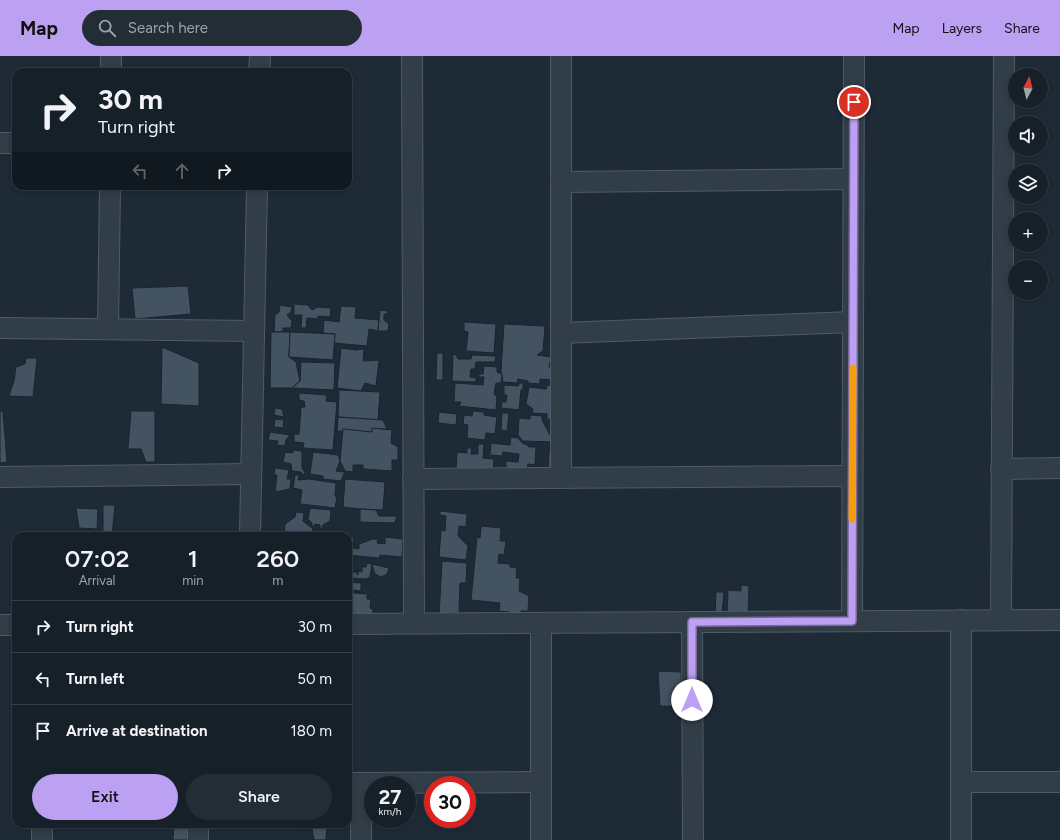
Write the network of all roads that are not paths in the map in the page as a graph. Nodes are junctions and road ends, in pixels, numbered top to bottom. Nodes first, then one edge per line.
1 (111, 56) edge
2 (260, 56) edge
3 (412, 56) edge
4 (561, 56) edge
5 (854, 56) edge
6 (1004, 56) edge
7 (111, 68) edge
8 (259, 68) edge
9 (0, 143) edge
10 (12, 143) edge
11 (853, 179) junction
12 (561, 182) junction
13 (110, 190) edge
14 (257, 190) edge
15 (853, 322) junction
16 (0, 328) edge
17 (108, 329) junction
18 (254, 331) junction
19 (561, 333) junction
20 (1002, 468) junction
21 (1060, 468) edge
22 (251, 474) junction
23 (852, 476) junction
24 (0, 477) edge
25 (414, 478) junction
26 (561, 478) junction
27 (250, 532) edge
28 (962, 620) junction
29 (1001, 620) junction
30 (1060, 620) edge
31 (852, 621) junction
32 (692, 622) junction
33 (414, 623) junction
34 (541, 623) junction
35 (352, 624) edge
36 (0, 625) edge
37 (12, 625) edge
38 (541, 782) junction
39 (961, 782) junction
40 (1060, 782) edge
41 (355, 783) edge
42 (42, 828) edge
43 (198, 828) edge
44 (42, 840) edge
45 (198, 840) edge
46 (361, 840) edge
47 (541, 840) edge
48 (693, 840) edge
49 (961, 840) edge

1 - 7 street
2 - 8 street
3 - 25 street
4 - 12 street
5 - 11 street
6 - 20 street
9 - 10 street
11 - 12 street
11 - 15 street
12 - 19 street
13 - 17 street
14 - 18 street
15 - 19 street
15 - 23 street
16 - 17 street
17 - 18 street
18 - 22 street
19 - 26 street
20 - 21 street
20 - 29 street
22 - 24 street
22 - 27 street
23 - 26 street
23 - 31 street
25 - 26 street
25 - 33 street
28 - 29 street
28 - 31 street
28 - 39 street
29 - 30 street
31 - 32 street
32 - 34 street
32 - 48 street
33 - 34 street
33 - 35 street
34 - 38 street
36 - 37 street
38 - 41 street
38 - 47 street
39 - 40 street
39 - 49 street
41 - 46 street
42 - 44 street
43 - 45 street

